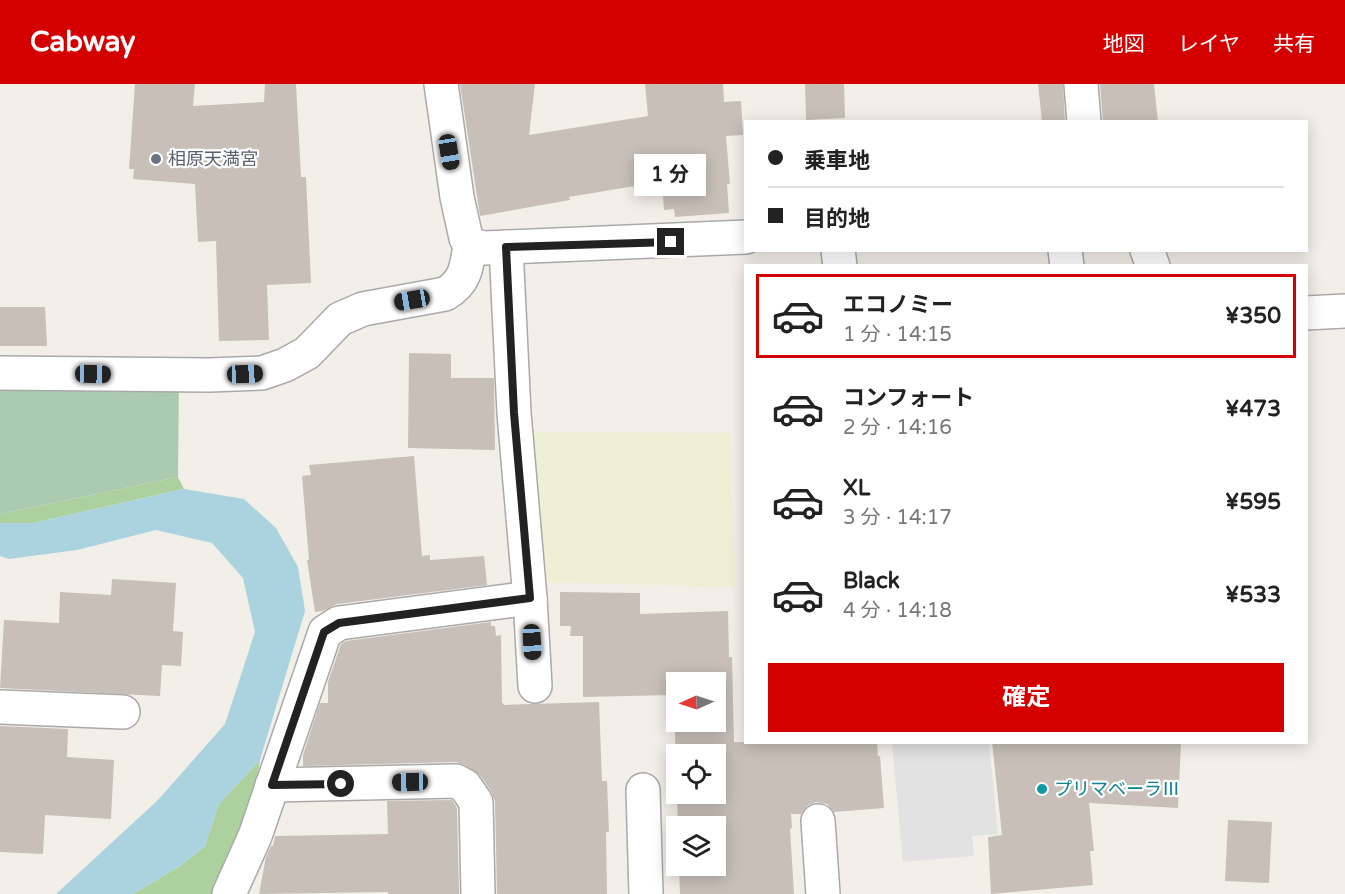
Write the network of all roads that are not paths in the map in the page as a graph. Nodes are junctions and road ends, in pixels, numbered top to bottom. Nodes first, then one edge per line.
1 (441, 84) edge
2 (1081, 84) edge
3 (1084, 120) edge
4 (744, 237) edge
5 (470, 245) junction
6 (506, 247) junction
7 (1345, 311) edge
8 (1308, 314) edge
9 (0, 373) edge
10 (530, 598) junction
11 (535, 686) dead end
12 (0, 707) edge
13 (123, 712) dead end
14 (272, 785) junction
15 (643, 790) dead end
16 (818, 821) dead end
17 (229, 894) edge
18 (478, 894) edge
19 (646, 894) edge
20 (823, 894) edge

1 - 5 street
2 - 3 street
4 - 6 street
5 - 6 street
5 - 9 street
6 - 10 street
7 - 8 street
10 - 11 street
10 - 14 street
12 - 13 street
14 - 17 street
14 - 18 street
15 - 19 street
16 - 20 street

